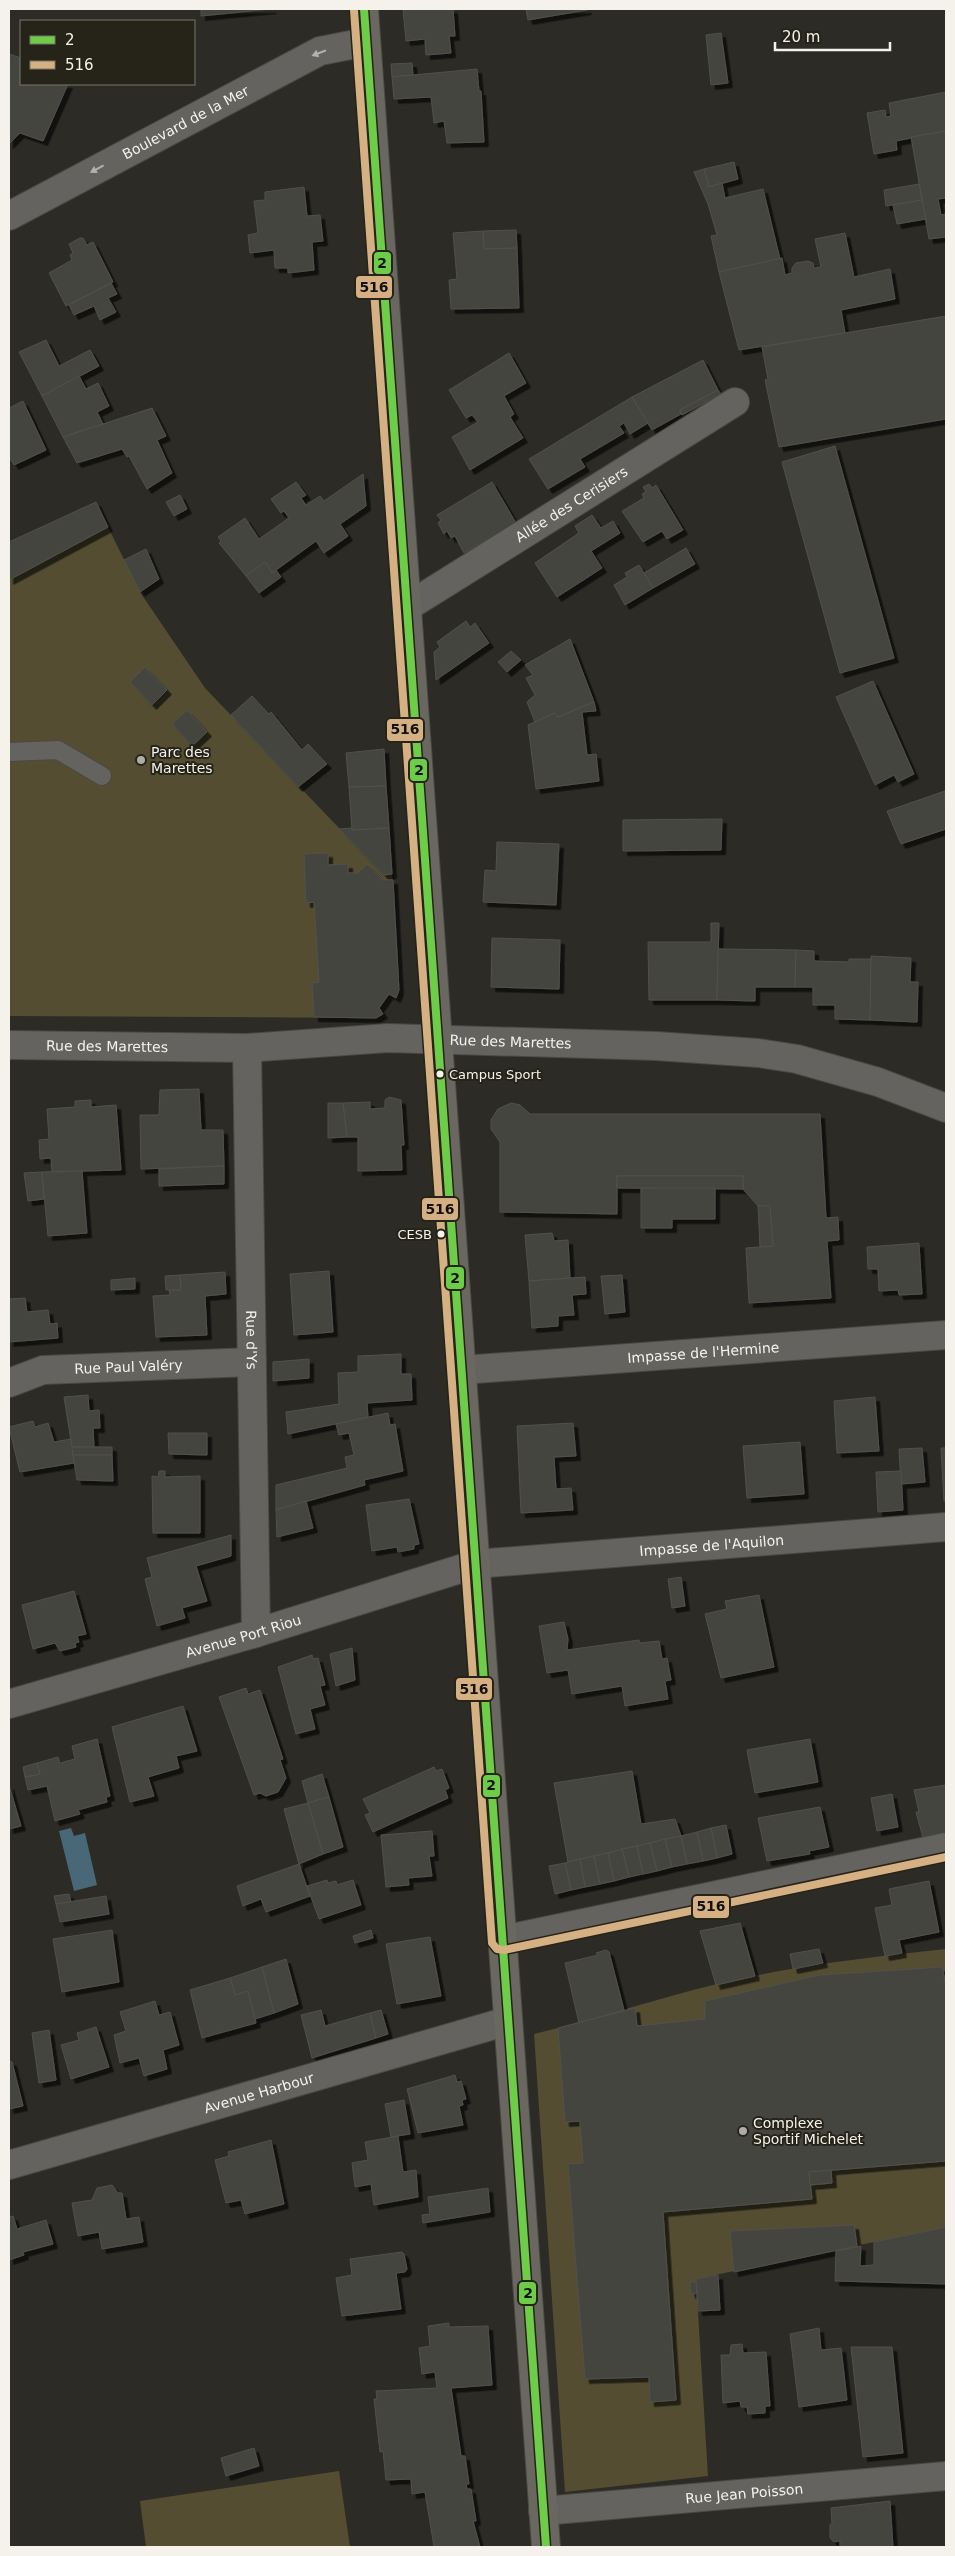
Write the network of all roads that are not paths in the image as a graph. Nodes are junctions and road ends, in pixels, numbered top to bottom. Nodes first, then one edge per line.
1 (364, 9) edge
2 (366, 42) junction
3 (9, 216) edge
4 (735, 402) dead end
5 (407, 607) junction
6 (9, 752) edge
7 (102, 776) dead end
8 (438, 1039) junction
9 (9, 1045) edge
10 (247, 1048) junction
11 (946, 1108) edge
12 (946, 1335) edge
13 (252, 1362) junction
14 (462, 1370) junction
15 (9, 1383) edge
16 (946, 1527) edge
17 (476, 1564) junction
18 (256, 1633) junction
19 (9, 1704) edge
20 (946, 1847) edge
21 (502, 1940) junction
22 (508, 2021) junction
23 (9, 2164) edge
24 (946, 2476) edge
25 (543, 2511) junction
26 (546, 2547) edge

1 - 2 street
2 -> 3 street, Boulevard de la Mer
2 - 5 street
4 - 5 street, Allée des Cerisiers
5 - 8 street
6 - 7 lane
8 - 10 street, Rue des Marettes
8 - 11 street, Rue des Marettes
8 - 14 street
9 - 10 street, Rue des Marettes
10 - 13 street, Rue d'Ys
12 - 14 street, Impasse de l'Hermine
13 - 15 street, Rue Paul Valéry
13 - 18 street, Rue d'Ys
14 - 17 street
16 - 17 street, Impasse de l'Aquilon
17 - 18 street, Avenue Port Riou
17 - 21 street
18 - 19 street, Avenue Port Riou
20 - 21 street
21 - 22 street
22 - 23 street, Avenue Harbour
22 - 25 street
24 - 25 street, Rue Jean Poisson
25 - 26 street

